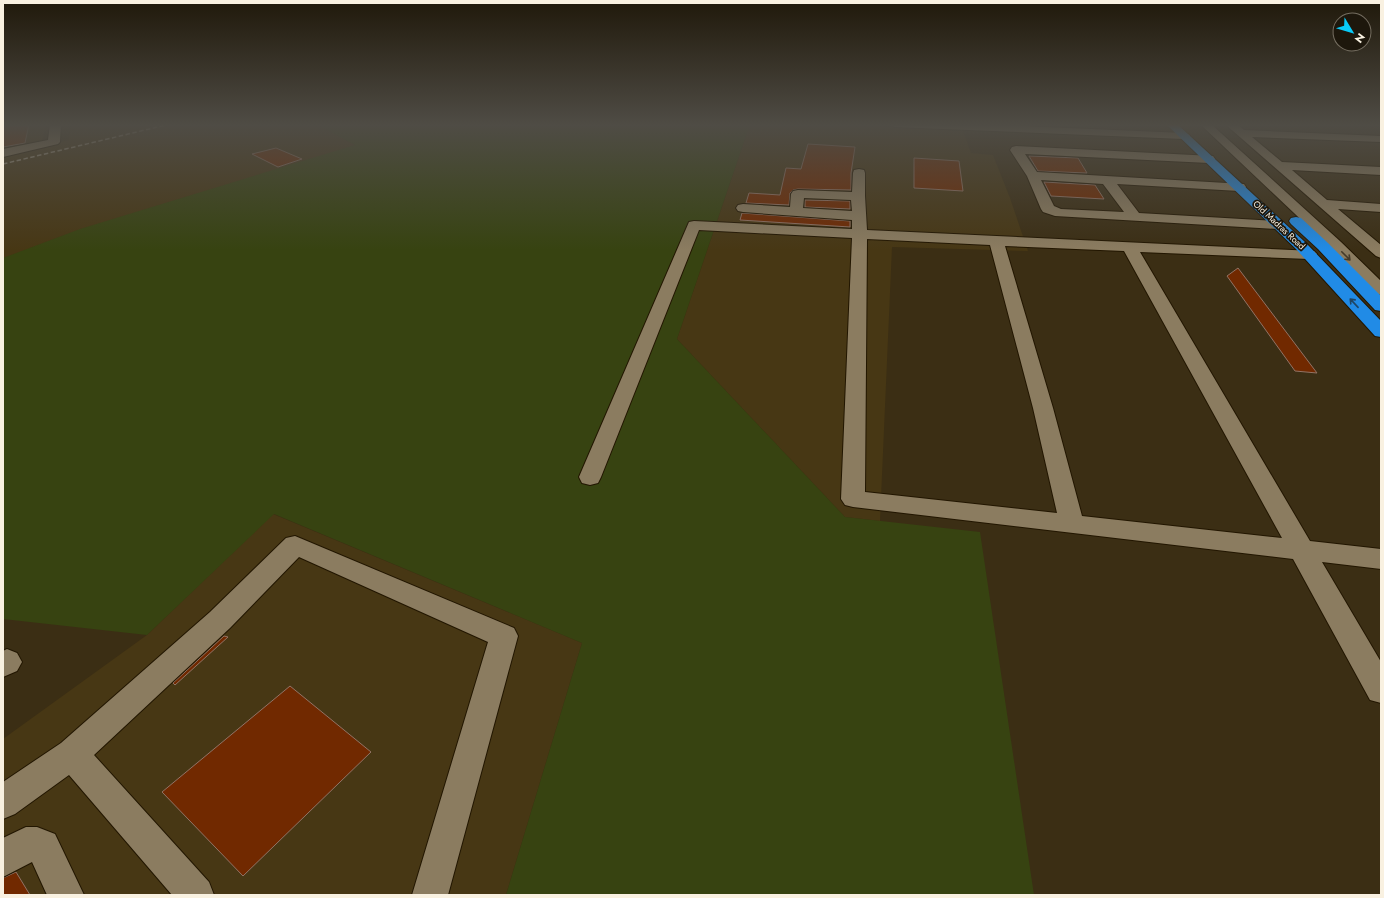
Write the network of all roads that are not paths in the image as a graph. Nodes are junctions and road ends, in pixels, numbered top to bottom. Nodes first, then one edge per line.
1 (1026, 166) edge
2 (1217, 166) edge
3 (1226, 166) edge
4 (1250, 166) edge
5 (1279, 166) joint
6 (1381, 171) edge
7 (859, 172) dead end
8 (1033, 176) junction
9 (1107, 180) junction
10 (1239, 187) junction
11 (858, 196) junction
12 (1324, 204) junction
13 (743, 208) dead end
14 (1381, 208) edge
15 (796, 211) junction
16 (1135, 217) junction
17 (860, 225) junction
18 (1278, 225) junction
19 (996, 241) junction
20 (1128, 246) junction
21 (1381, 253) edge
22 (1309, 254) junction
23 (1381, 290) edge
24 (1381, 306) edge
25 (1381, 332) edge
26 (590, 477) dead end
27 (1072, 523) junction
28 (1301, 550) junction
29 (1381, 559) edge
30 (1381, 690) edge
31 (72, 754) junction
32 (3, 802) edge
33 (3, 859) edge
34 (66, 895) edge
35 (196, 895) edge
36 (430, 895) edge

1 - 8 street
2 - 10 highway, Old Madras Road
3 - 24 highway, Old Madras Road
4 -> 23 street
5 - 6 street
5 - 12 street
7 - 11 street
8 - 9 street
8 - 16 street
9 - 10 street
9 - 16 street
10 - 18 highway, Old Madras Road
11 - 15 street
11 - 17 street
12 - 14 street
12 - 21 street
13 - 15 street
15 - 17 street
16 - 18 street
17 - 19 street
17 - 26 street
17 - 27 street
18 - 22 highway, Old Madras Road
19 - 20 street
19 - 27 street
20 - 22 street
20 - 28 street
25 -> 22 highway, Old Madras Road
27 - 28 street
28 - 29 street
28 - 30 street
31 - 32 street
31 - 35 street
31 - 36 street
33 - 34 street

